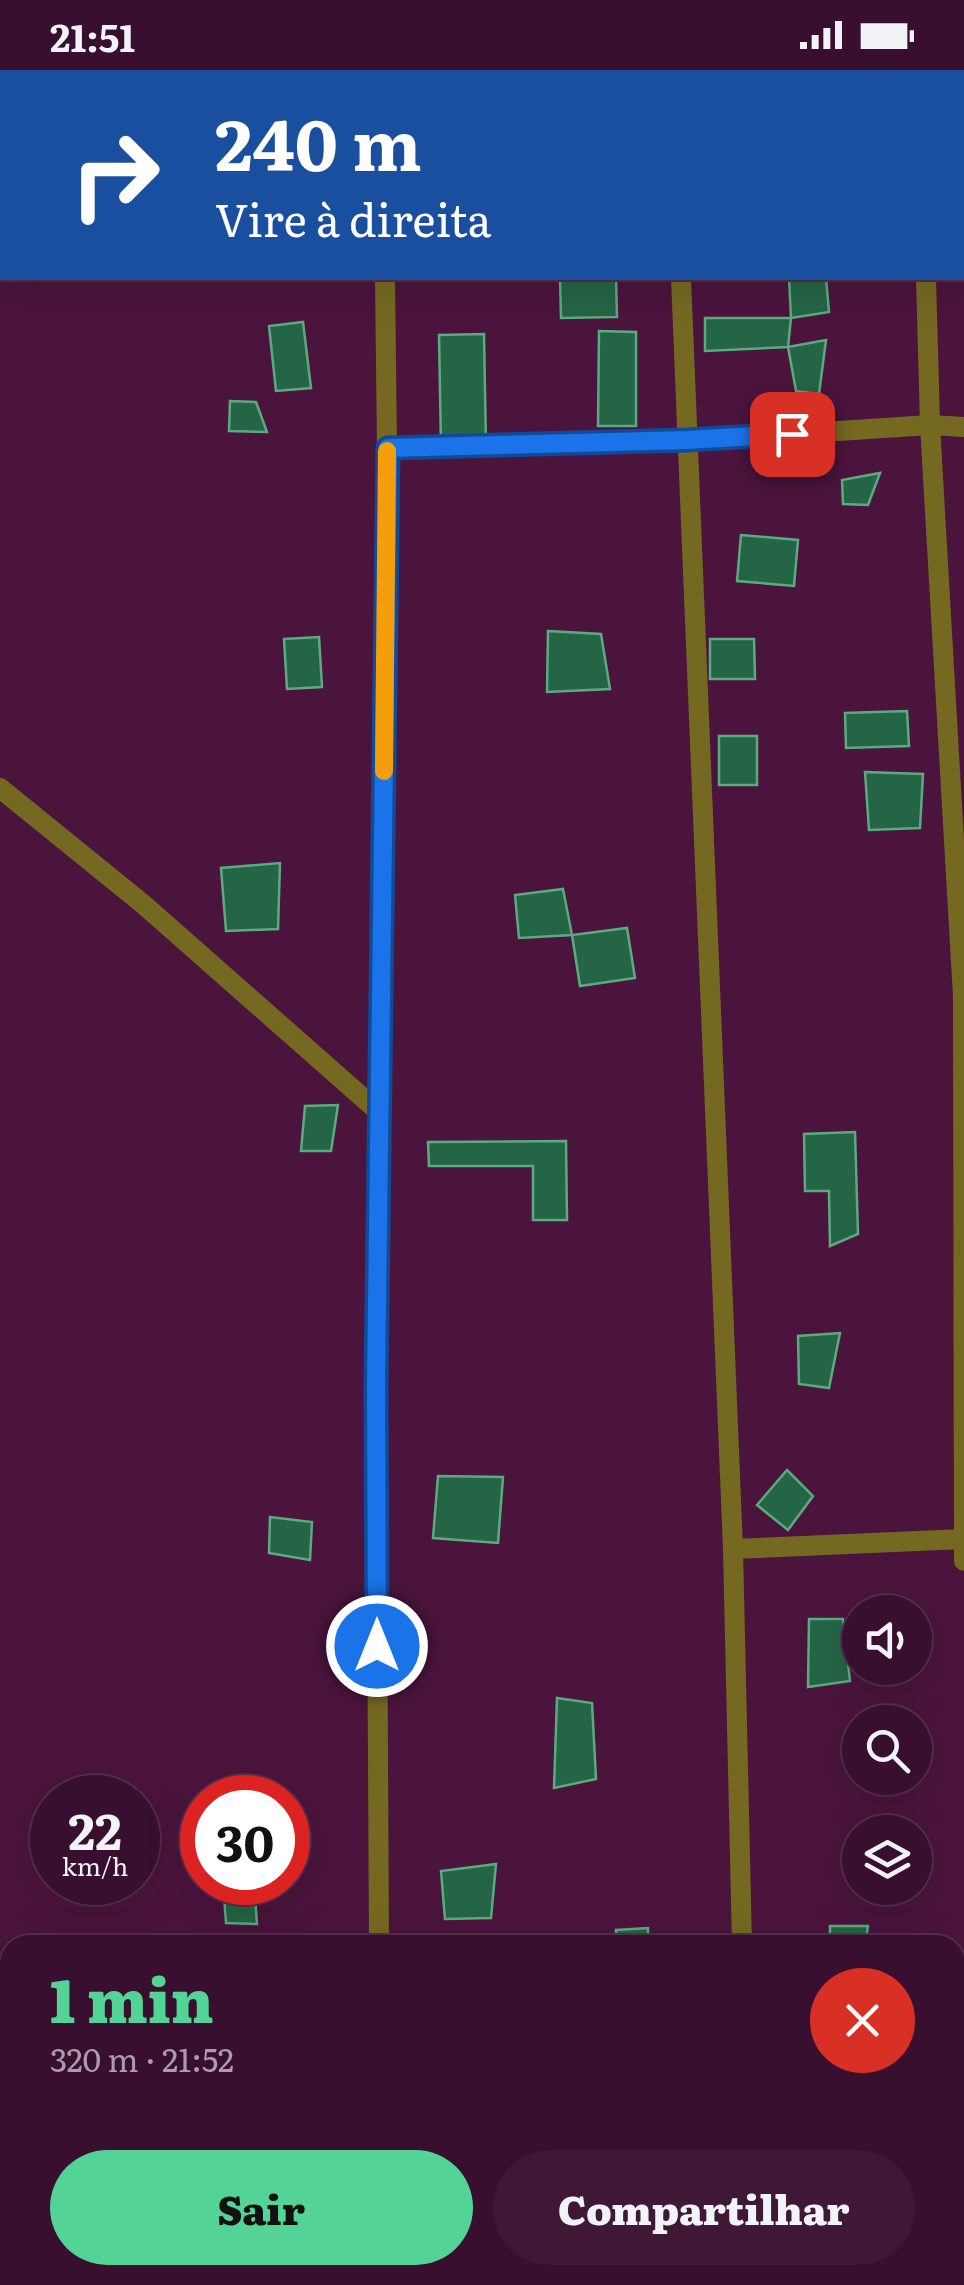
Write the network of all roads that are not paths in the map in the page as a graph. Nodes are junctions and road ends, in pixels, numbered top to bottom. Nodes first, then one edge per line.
1 (385, 280) edge
2 (682, 280) edge
3 (926, 280) edge
4 (930, 425) junction
5 (964, 427) edge
6 (687, 440) junction
7 (388, 448) junction
8 (0, 788) edge
9 (963, 996) edge
10 (380, 1112) junction
11 (964, 1538) edge
12 (733, 1548) junction
13 (964, 1561) edge
14 (378, 1935) edge
15 (742, 1935) edge

1 - 7 street
2 - 6 street
3 - 4 street
4 - 5 street
4 - 6 street
4 - 9 street
6 - 7 street
6 - 12 street
7 - 10 street
8 - 10 street
9 - 11 street
10 - 14 street
11 - 12 street
11 - 13 street
12 - 15 street

